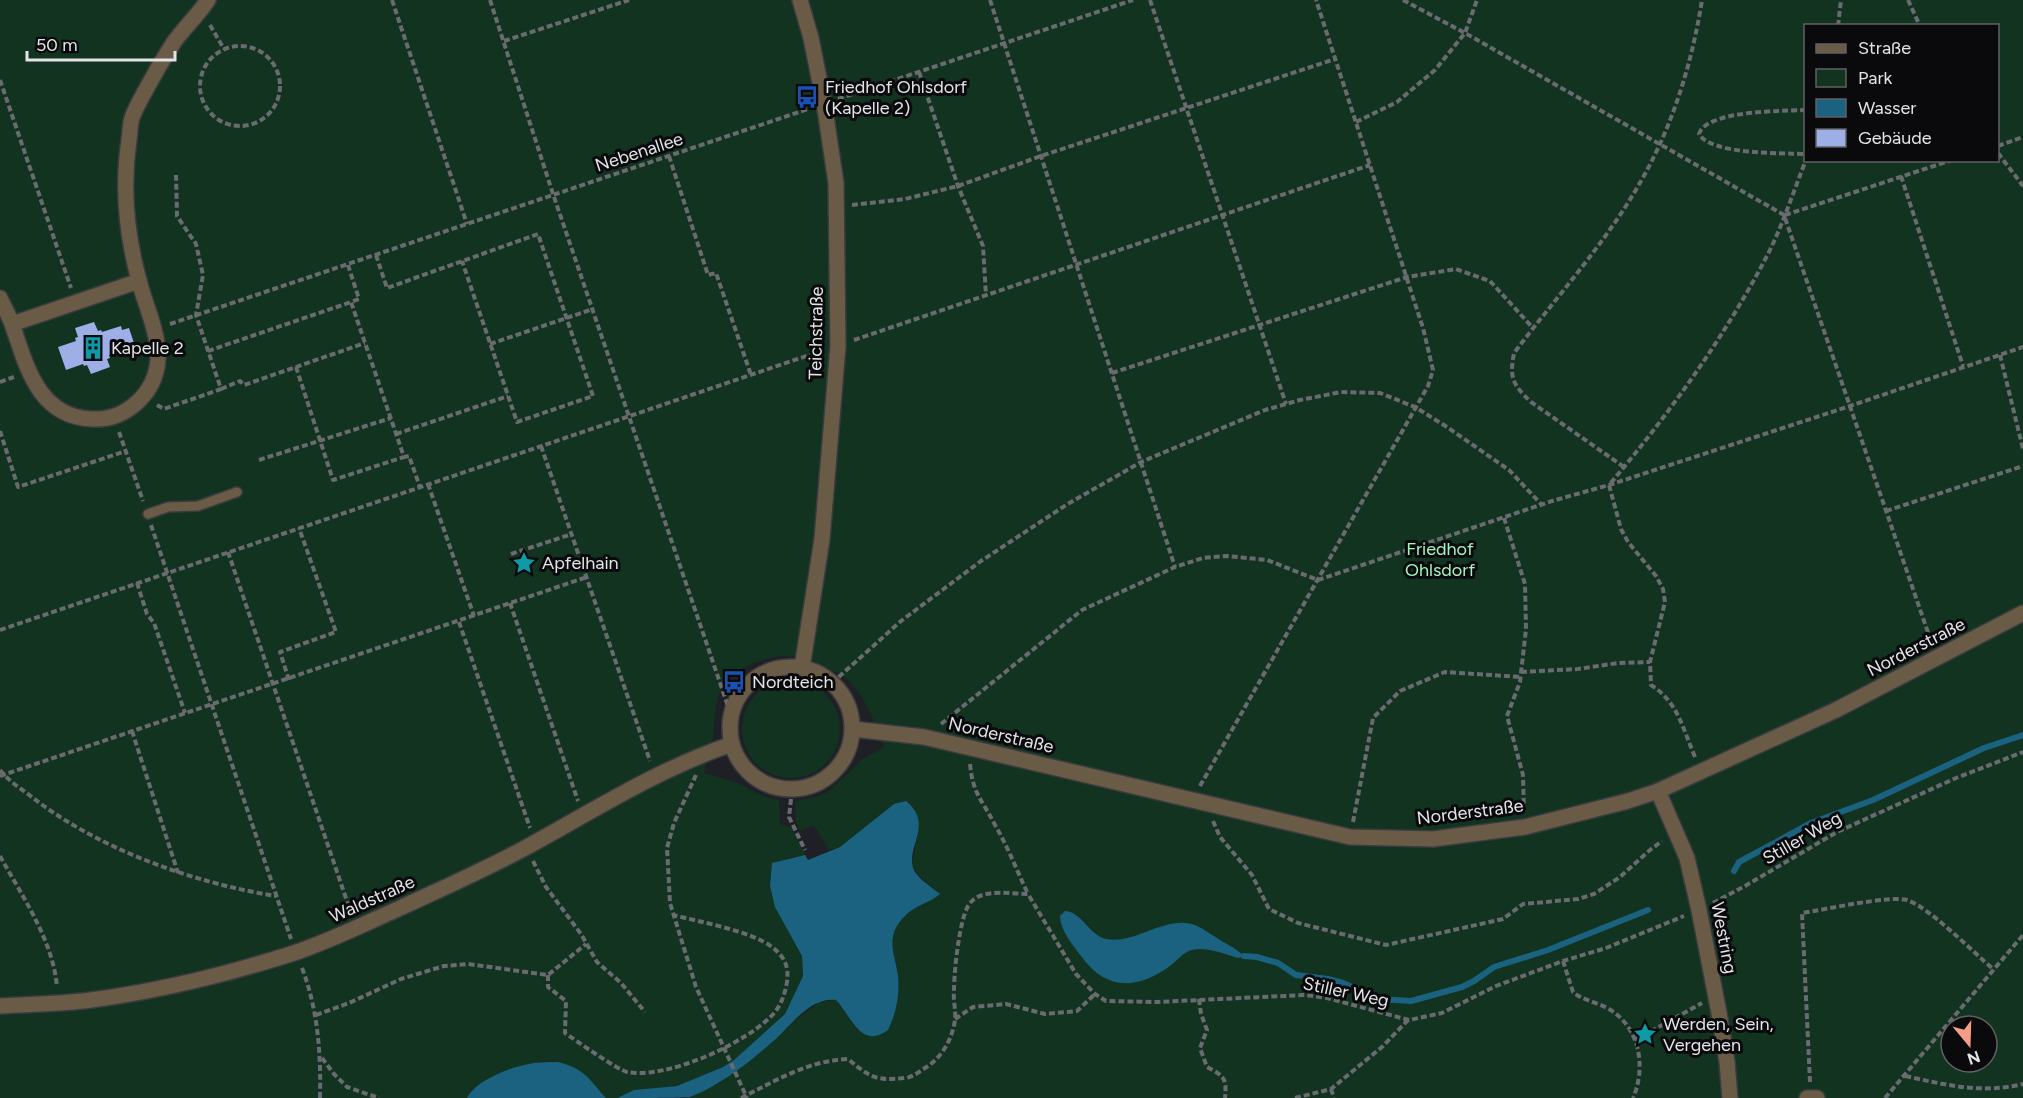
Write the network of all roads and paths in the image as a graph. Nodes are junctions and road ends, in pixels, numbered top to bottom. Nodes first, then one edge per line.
1 (392, 0) edge
2 (490, 0) edge
3 (629, 0) edge
4 (800, 0) edge
5 (990, 0) edge
6 (1133, 0) edge
7 (1150, 0) edge
8 (1316, 0) edge
9 (1403, 0) edge
10 (1477, 0) edge
11 (1702, 0) edge
12 (1841, 0) edge
13 (1908, 0) edge
14 (205, 4) edge
15 (1838, 24) edge
16 (1919, 24) edge
17 (1465, 33) junction
18 (504, 41) junction
19 (1004, 44) junction
20 (224, 49) junction
21 (1335, 59) junction
22 (919, 72) junction
23 (0, 80) edge
24 (824, 104) junction
25 (1187, 108) junction
26 (1804, 110) edge
27 (1356, 122) junction
28 (2023, 137) edge
29 (1660, 145) junction
30 (1999, 146) edge
31 (1804, 154) edge
32 (1999, 154) edge
33 (669, 156) junction
34 (1041, 156) junction
35 (1805, 162) edge
36 (1946, 162) edge
37 (1371, 165) junction
38 (176, 175) dead end
39 (1901, 176) junction
40 (958, 186) junction
41 (2023, 186) edge
42 (553, 194) junction
43 (836, 207) junction
44 (1223, 215) junction
45 (1784, 215) junction
46 (467, 224) junction
47 (376, 255) junction
48 (462, 261) junction
49 (348, 265) junction
50 (1076, 265) junction
51 (1407, 277) junction
52 (139, 281) junction
53 (986, 296) junction
54 (0, 298) edge
55 (351, 302) junction
56 (76, 303) junction
57 (593, 309) junction
58 (196, 315) junction
59 (566, 317) junction
60 (12, 324) junction
61 (1260, 324) junction
62 (1533, 328) junction
63 (153, 330) junction
64 (365, 343) junction
65 (490, 344) junction
66 (838, 346) junction
67 (2023, 347) edge
68 (208, 351) junction
69 (2001, 355) junction
70 (1963, 366) junction
71 (296, 367) junction
72 (1112, 373) junction
73 (751, 375) junction
74 (221, 389) junction
75 (508, 396) junction
76 (143, 397) junction
77 (1286, 404) junction
78 (1415, 406) junction
79 (1850, 406) junction
80 (630, 416) junction
81 (114, 417) junction
82 (391, 418) junction
83 (0, 431) edge
84 (396, 434) junction
85 (320, 441) junction
86 (541, 446) junction
87 (2023, 449) edge
88 (126, 451) junction
89 (404, 457) junction
90 (259, 460) dead end
91 (1141, 462) junction
92 (2023, 466) edge
93 (1624, 467) junction
94 (428, 484) junction
95 (1609, 484) junction
96 (420, 488) junction
97 (237, 492) dead end
98 (1541, 505) junction
99 (1886, 510) junction
100 (148, 514) junction
101 (1504, 518) junction
102 (299, 528) junction
103 (572, 534) junction
104 (228, 552) junction
105 (511, 554) dead end
106 (1175, 567) junction
107 (168, 573) junction
108 (587, 577) junction
109 (1318, 580) junction
110 (137, 583) junction
111 (510, 603) junction
112 (2023, 613) edge
113 (474, 616) junction
114 (459, 621) junction
115 (0, 630) edge
116 (1937, 659) junction
117 (1650, 662) junction
118 (802, 668) junction
119 (1521, 674) junction
120 (289, 680) junction
121 (832, 683) junction
122 (273, 685) junction
123 (212, 704) junction
124 (185, 713) junction
125 (731, 715) junction
126 (853, 729) junction
127 (132, 731) junction
128 (924, 737) junction
129 (732, 744) junction
130 (969, 749) junction
131 (2023, 752) edge
132 (702, 754) junction
133 (0, 770) edge
134 (1701, 771) junction
135 (2, 776) edge
136 (655, 776) junction
137 (792, 790) junction
138 (1658, 791) junction
139 (1199, 802) junction
140 (583, 816) junction
141 (1524, 827) junction
142 (1676, 832) junction
143 (1350, 837) junction
144 (530, 845) junction
145 (806, 850) dead end
146 (0, 856) edge
147 (178, 873) junction
148 (1028, 894) junction
149 (276, 896) junction
150 (1699, 910) junction
151 (672, 915) junction
152 (356, 928) junction
153 (2023, 935) edge
154 (586, 944) junction
155 (296, 952) junction
156 (1563, 961) junction
157 (1993, 969) junction
158 (548, 975) junction
159 (1095, 994) junction
160 (1716, 996) junction
161 (1199, 999) junction
162 (59, 1003) junction
163 (0, 1006) edge
164 (645, 1012) dead end
165 (316, 1016) junction
166 (955, 1019) junction
167 (1409, 1020) junction
168 (1634, 1040) junction
169 (724, 1048) junction
170 (321, 1057) junction
171 (1905, 1076) junction
172 (2023, 1084) edge
173 (1331, 1089) junction
174 (744, 1097) edge
175 (320, 1098) edge
176 (379, 1098) edge
177 (1225, 1098) edge
178 (1295, 1098) edge
179 (1334, 1098) edge
180 (1633, 1098) edge
181 (1730, 1098) edge
182 (1809, 1098) edge
183 (1817, 1098) edge
184 (1885, 1098) edge

1 - 46 path
2 - 18 path
3 - 18 path
4 - 24 street, Teichstraße
5 - 19 path
6 - 19 path, Nebenallee
7 - 25 path
8 - 21 path
9 - 17 path
10 - 17 path
11 - 29 path
12 - 15 path
13 - 16 path
14 - 20 path
14 - 52 street
17 - 27 path
17 - 29 path
18 - 42 path
19 - 22 path, Nebenallee
19 - 34 path
20 - 20 path
21 - 25 path
21 - 27 path
22 - 24 path, Nebenallee
22 - 40 path
23 - 56 path
24 - 33 path, Nebenallee
24 - 43 street, Teichstraße
25 - 34 path
25 - 44 path
26 - 31 path
27 - 37 path
28 - 30 path
29 - 45 path
29 - 62 path
32 - 41 path
33 - 42 path, Nebenallee
33 - 73 path
34 - 40 path
34 - 50 path
35 - 45 path
36 - 39 path
37 - 44 path
37 - 51 path
38 - 58 path
39 - 45 path
39 - 70 path
40 - 43 path
40 - 53 path
42 - 46 path, Nebenallee
42 - 57 path
43 - 66 street, Teichstraße
44 - 50 path
44 - 61 path
45 - 79 path
45 - 93 path
46 - 47 path, Nebenallee
47 - 48 path
47 - 49 path, Nebenallee
48 - 59 path
48 - 65 path
49 - 55 path
49 - 58 path, Nebenallee
50 - 53 path
50 - 72 path
51 - 61 path
51 - 62 path
51 - 78 path
52 - 56 street
52 - 63 street
53 - 66 path
54 - 60 street
55 - 64 path
55 - 68 path
56 - 60 street
57 - 59 path
57 - 80 path
58 - 63 path, Nebenallee
58 - 68 path
59 - 65 path
59 - 75 path
60 - 81 street
61 - 72 path
61 - 77 path
62 - 93 path
63 - 76 street
64 - 71 path
64 - 82 path
65 - 75 path
66 - 73 path
66 - 118 street, Teichstraße
67 - 69 path
68 - 74 path
69 - 70 path
69 - 87 path
70 - 79 path
71 - 74 path
71 - 85 path
72 - 91 path
73 - 80 path
74 - 76 path
75 - 84 path
76 - 81 street
77 - 78 path
77 - 91 path
78 - 98 path
78 - 109 path
79 - 95 path
79 - 99 path
80 - 86 path
80 - 125 path
81 - 88 path
82 - 84 path
82 - 85 path
83 - 88 path
84 - 89 path
85 - 89 path
85 - 90 path
86 - 94 path
86 - 103 path
88 - 100 path
89 - 96 path
91 - 106 path
91 - 121 path
92 - 99 path
93 - 95 path
94 - 96 path
94 - 113 path
95 - 98 path
95 - 117 path
96 - 102 path
97 - 100 lane
98 - 101 path
99 - 116 path
100 - 107 path
101 - 109 path
101 - 119 path
102 - 104 path
102 - 120 path
103 - 105 path
103 - 108 path
104 - 107 path
104 - 122 path
106 - 109 path
106 - 128 path
107 - 110 path
107 - 123 path
108 - 111 path
108 - 136 path
109 - 139 path
110 - 115 path
110 - 124 path
111 - 113 path
111 - 140 path
112 - 116 street, Norderstraße
113 - 114 path
114 - 120 path
114 - 144 path
116 - 134 street, Norderstraße
117 - 119 path
117 - 134 path
118 - 121 street
118 - 125 street
119 - 141 path
119 - 143 path
120 - 122 path
121 - 126 street
122 - 123 path
122 - 152 path
123 - 124 path
123 - 149 path
124 - 127 path
125 - 129 street
126 - 128 street, Norderstraße
126 - 137 street
127 - 135 path
127 - 147 path
128 - 130 street, Norderstraße
129 - 132 street, Waldstraße
129 - 137 street
130 - 139 street, Norderstraße
130 - 148 path
131 - 150 path, Stiller Weg
132 - 136 street, Waldstraße
132 - 151 path
133 - 135 path
134 - 138 street, Norderstraße
135 - 147 path
136 - 140 street, Waldstraße
137 - 145 path
138 - 141 street, Norderstraße
138 - 142 street, Westring
139 - 142 path
139 - 143 street, Norderstraße
140 - 144 street, Waldstraße
141 - 143 street, Norderstraße
142 - 150 street, Westring
144 - 152 street, Waldstraße
144 - 154 path
146 - 162 path
147 - 149 path
148 - 159 path
148 - 166 path
149 - 155 path
150 - 156 path, Stiller Weg
150 - 160 street, Westring
151 - 169 path
151 - 169 path
152 - 155 street, Waldstraße
153 - 157 path
154 - 158 path
154 - 164 path
155 - 162 street, Waldstraße
155 - 165 path
156 - 167 path, Stiller Weg
156 - 168 path
157 - 171 path
157 - 182 path
158 - 165 path
158 - 169 path
159 - 161 path, Stiller Weg
159 - 166 path
160 - 168 path
160 - 181 street, Westring
161 - 167 path, Stiller Weg
161 - 177 path
162 - 163 street, Waldstraße
165 - 170 path
166 - 174 path
167 - 173 path
168 - 180 path
169 - 174 path
170 - 175 path
170 - 176 path
171 - 172 path
171 - 184 path
173 - 178 path
173 - 179 path
182 - 183 street

